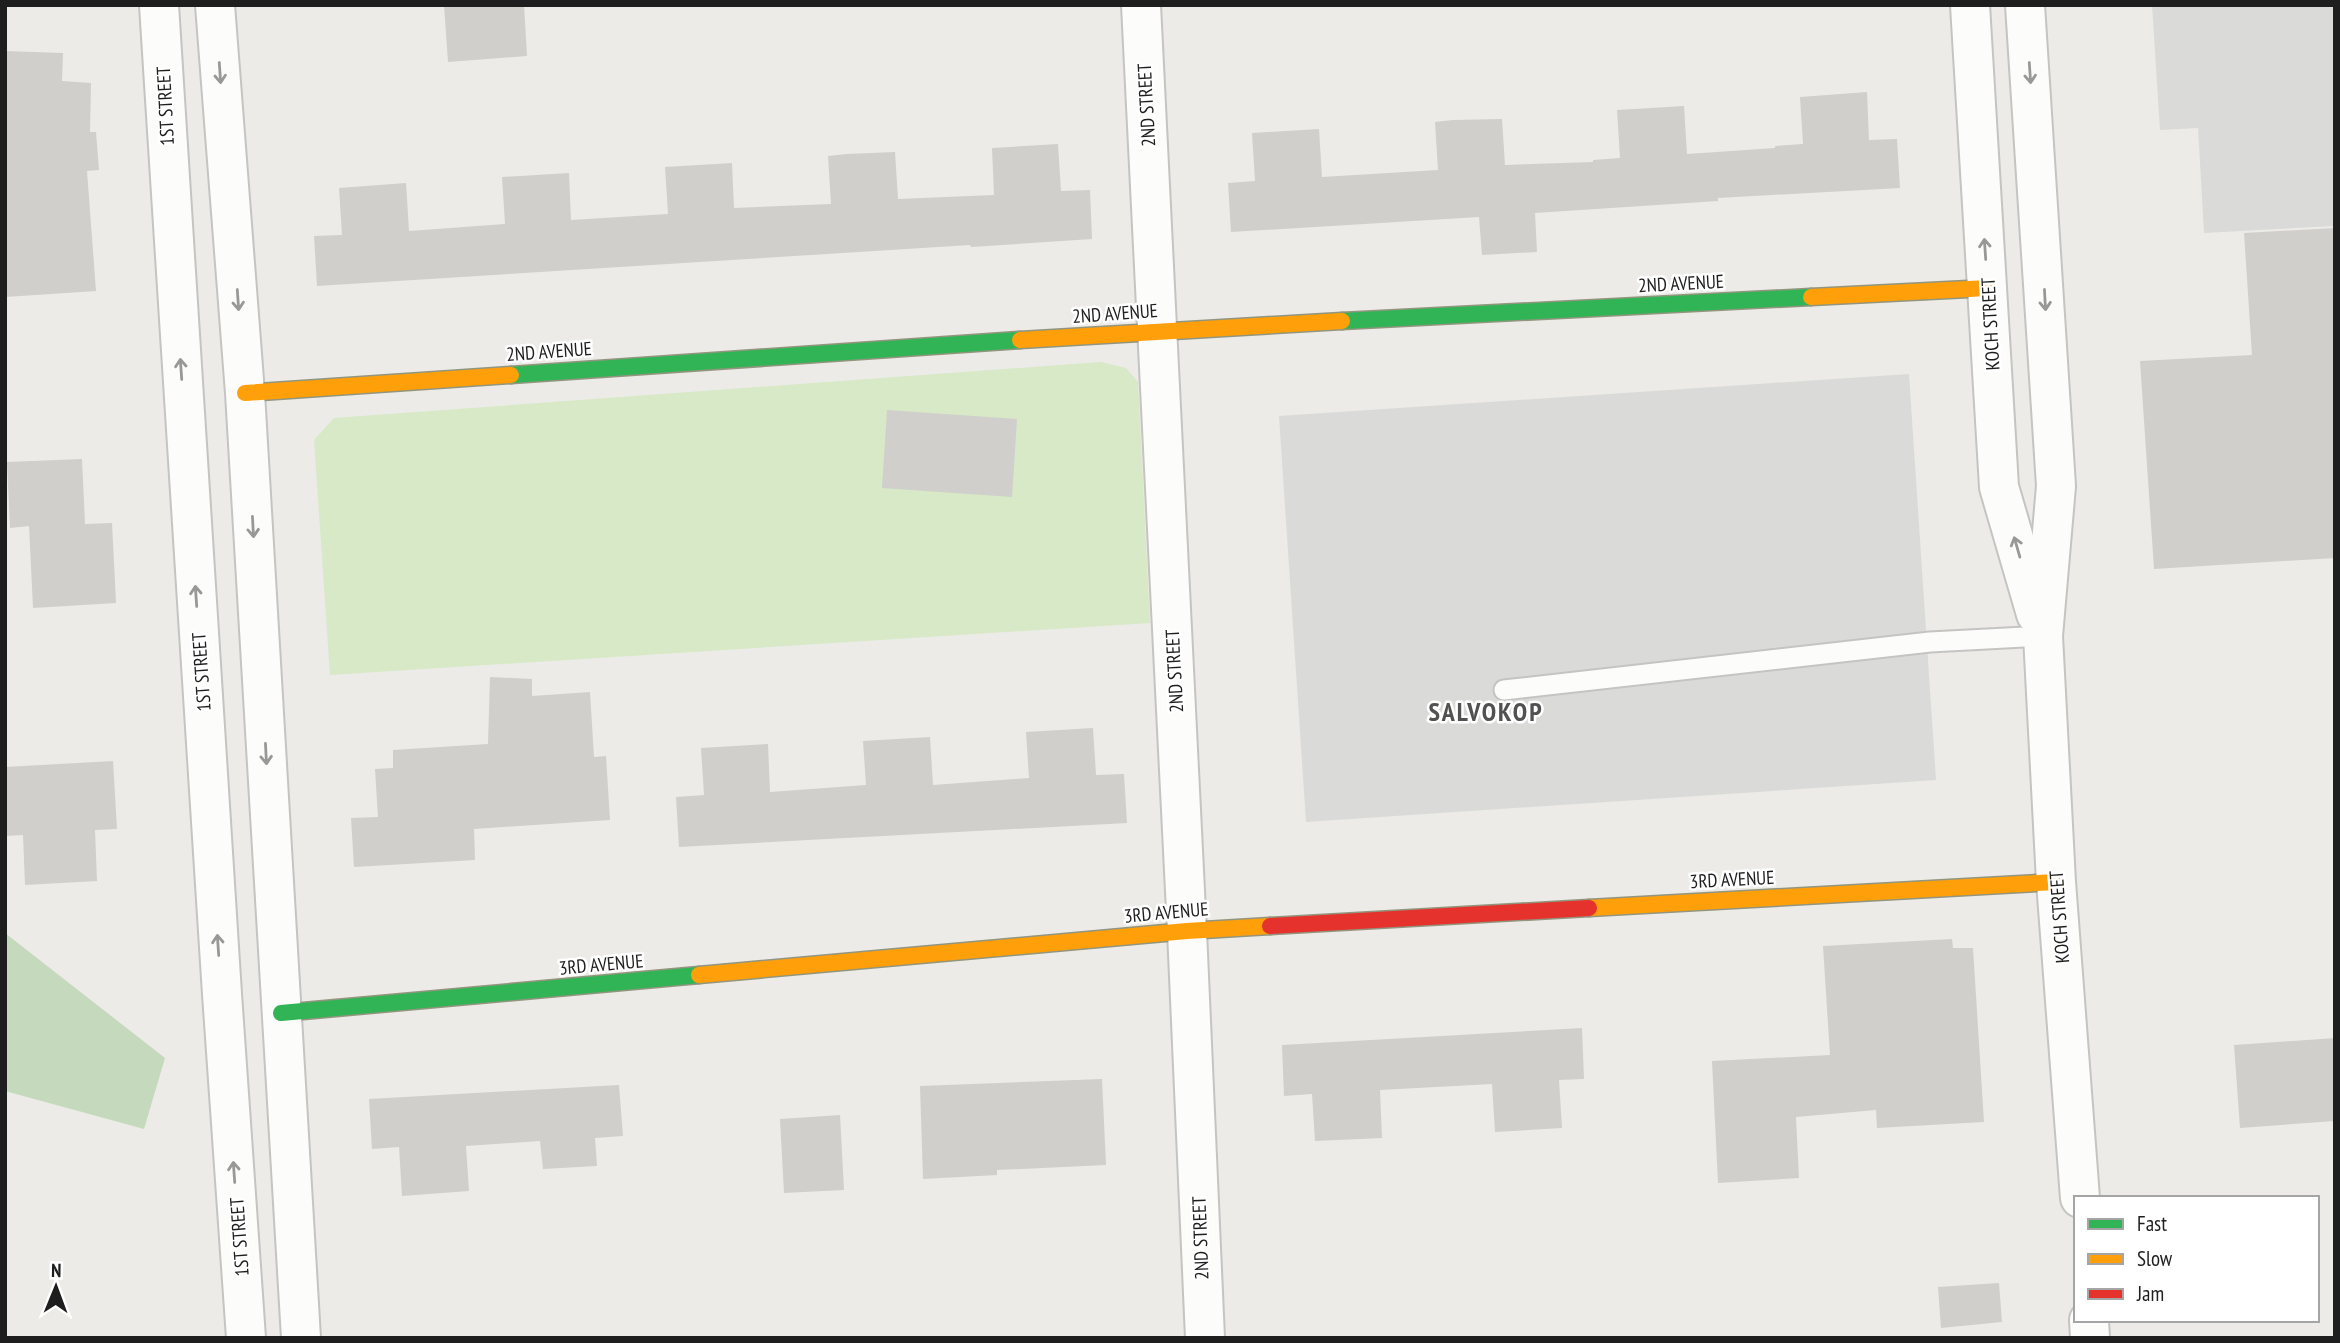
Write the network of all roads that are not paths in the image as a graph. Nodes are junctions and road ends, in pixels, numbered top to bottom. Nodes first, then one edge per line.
1 (159, 5) edge
2 (215, 5) edge
3 (1141, 5) edge
4 (1970, 5) edge
5 (2025, 5) edge
6 (1988, 288) junction
7 (1157, 331) junction
8 (245, 393) junction
9 (2043, 636) junction
10 (1504, 690) dead end
11 (2056, 882) junction
12 (1187, 931) junction
13 (281, 1013) junction
14 (2080, 1196) edge
15 (246, 1338) edge
16 (301, 1338) edge
17 (1205, 1338) edge

15 -> 1 street, 1ST STREET
2 -> 8 street
3 - 7 street, 2ND STREET
6 -> 4 street, KOCH STREET
5 -> 9 street, KOCH STREET
6 - 7 street, 2ND AVENUE
9 -> 6 street, KOCH STREET
7 - 8 street, 2ND AVENUE
7 - 12 street, 2ND STREET
8 -> 13 street
9 - 10 lane
9 - 11 street, KOCH STREET
11 - 12 street, 3RD AVENUE
11 - 14 street, KOCH STREET
12 - 13 street, 3RD AVENUE
12 - 17 street, 2ND STREET
13 - 16 street

